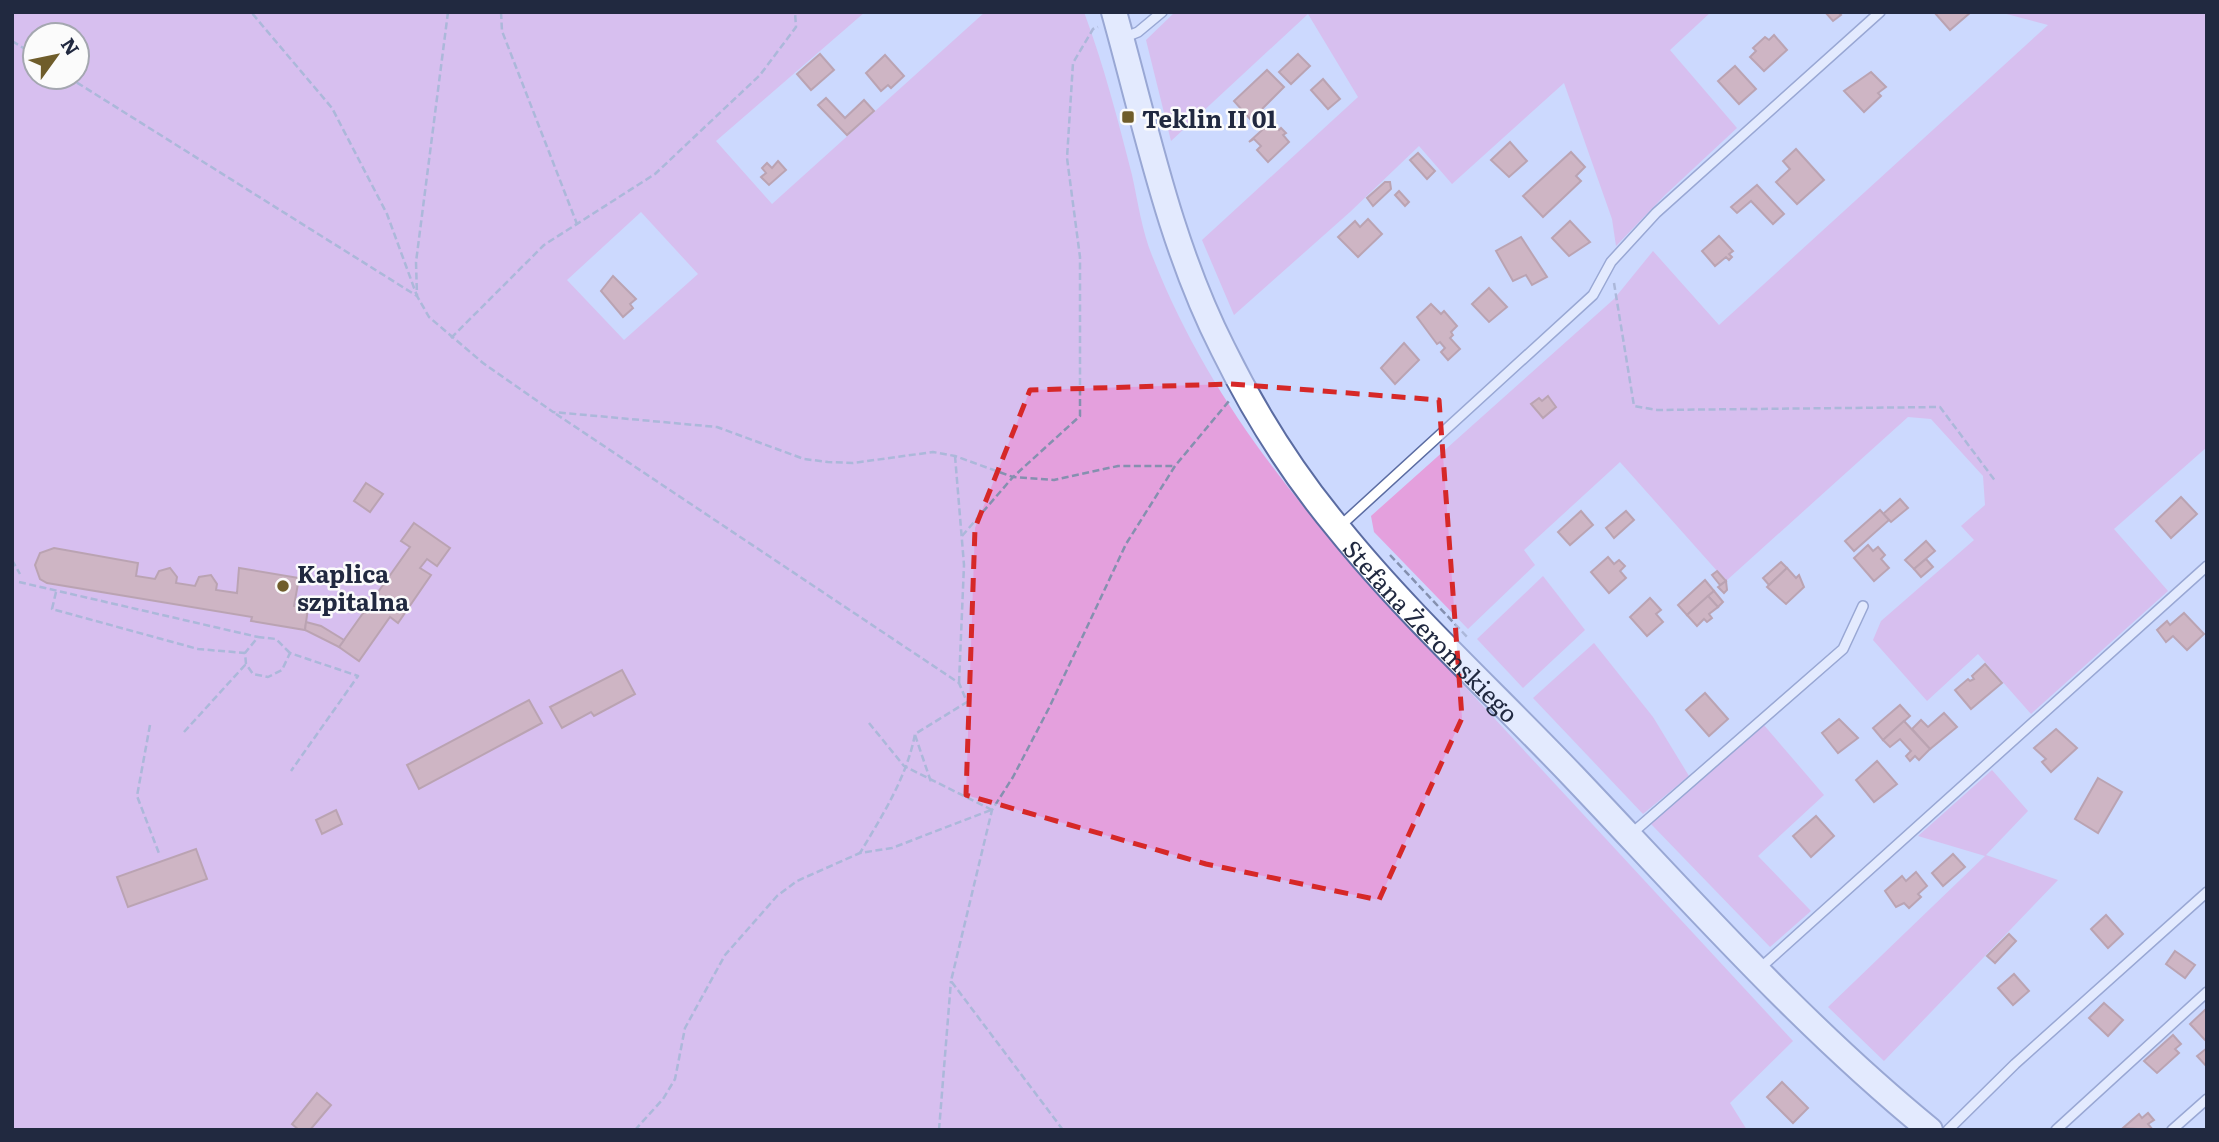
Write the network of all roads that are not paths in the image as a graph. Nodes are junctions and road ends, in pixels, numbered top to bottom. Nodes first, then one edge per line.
1 (1162, 12) edge
2 (1880, 12) edge
3 (1117, 24) edge
4 (1338, 528) junction
5 (2207, 566) edge
6 (1863, 606) dead end
7 (1630, 836) junction
8 (2207, 892) edge
9 (1757, 971) junction
10 (2207, 992) edge
11 (2207, 1099) edge
12 (1930, 1130) edge
13 (1948, 1130) edge
14 (2056, 1130) edge
15 (2172, 1130) edge

1 - 3 lane
2 - 4 lane
3 - 4 main road, Stefana Żeromskiego
4 - 7 main road, Stefana Żeromskiego
5 - 9 lane
6 - 7 lane
7 - 9 main road, Stefana Żeromskiego
8 - 13 lane
9 - 12 main road, Stefana Żeromskiego
10 - 14 lane
11 - 15 lane

